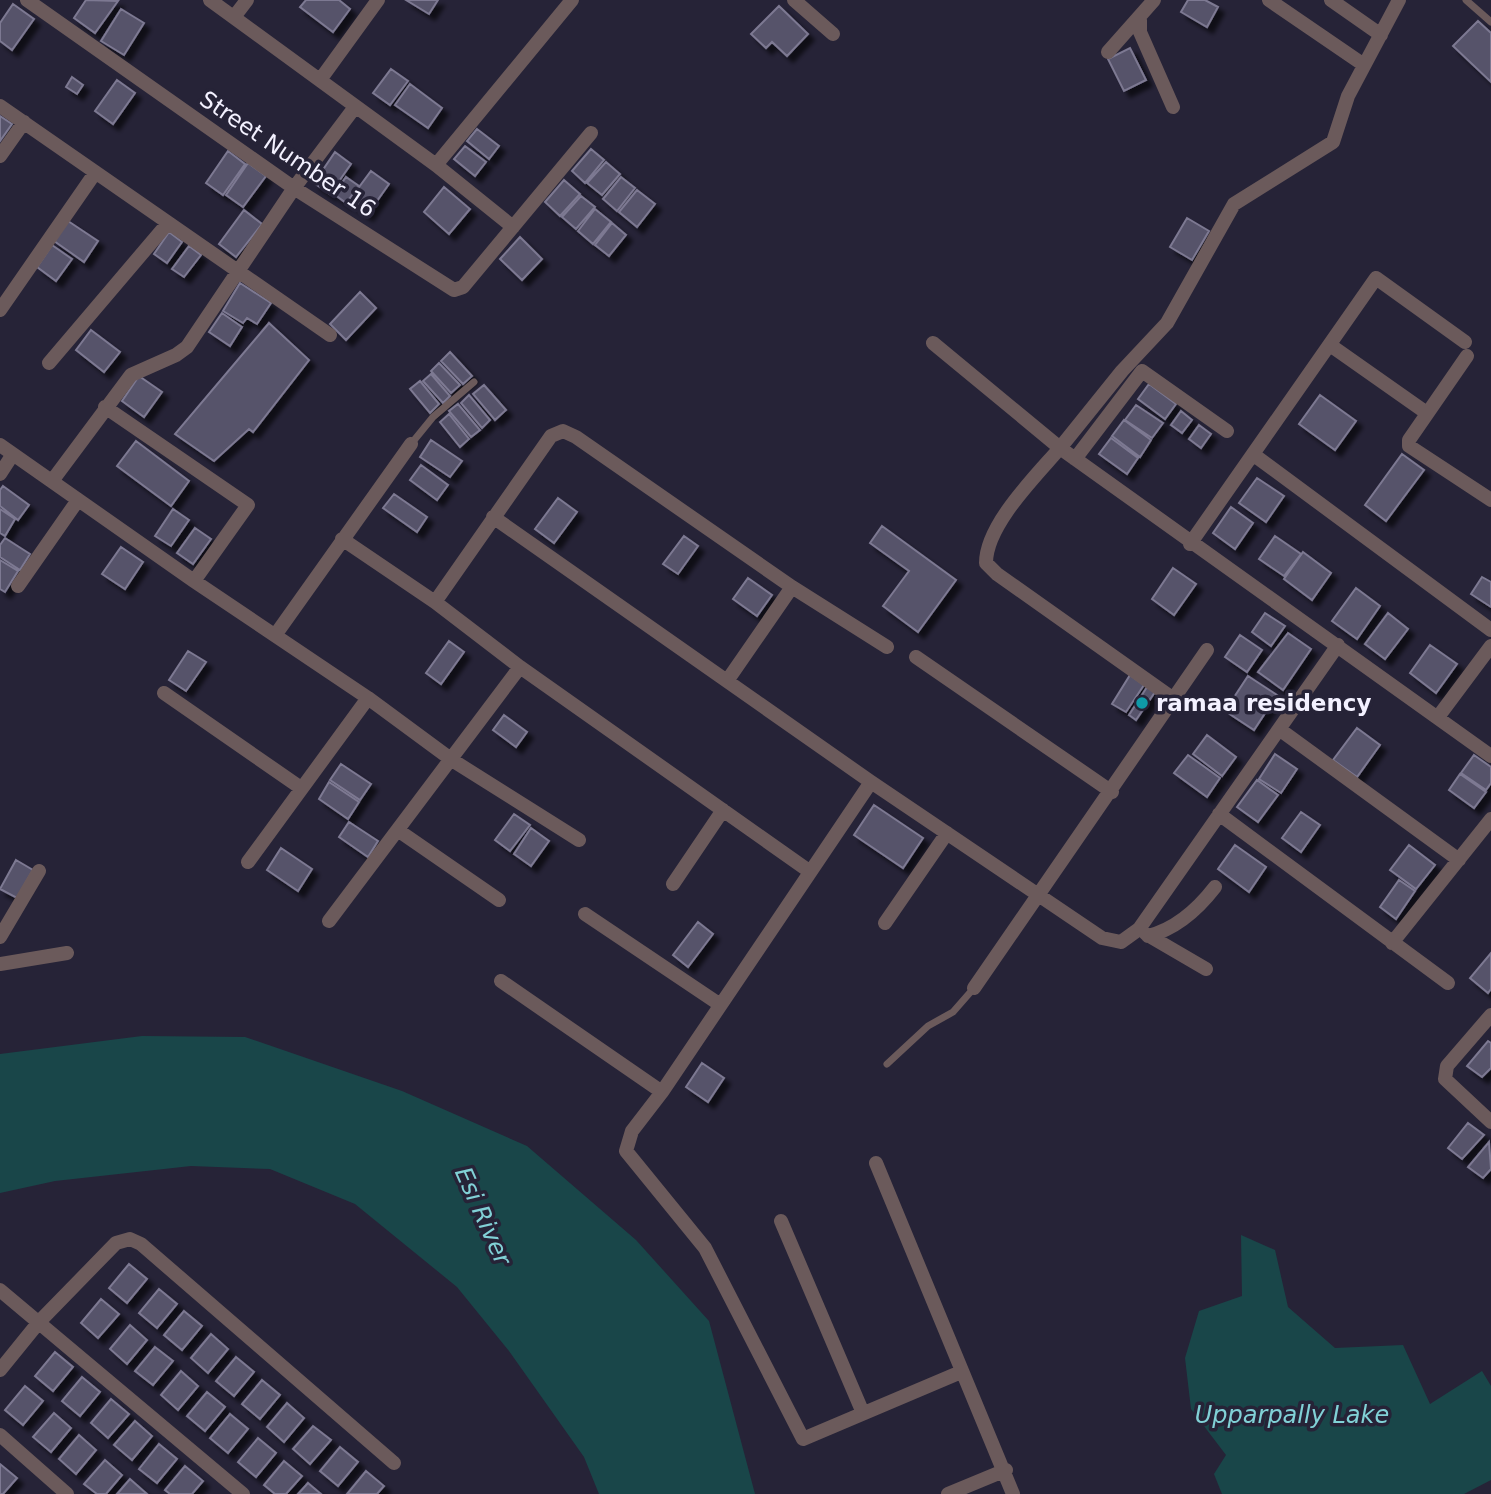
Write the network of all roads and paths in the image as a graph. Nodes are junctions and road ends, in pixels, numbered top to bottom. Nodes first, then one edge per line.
1 (27, 0) edge
2 (210, 0) edge
3 (247, 0) edge
4 (378, 0) edge
5 (572, 0) edge
6 (794, 0) edge
7 (1154, 0) edge
8 (1269, 0) edge
9 (1331, 0) edge
10 (1466, 0) edge
11 (1398, 1) edge
12 (234, 17) junction
13 (1140, 19) junction
14 (1491, 22) edge
15 (833, 34) dead end
16 (1381, 35) junction
17 (1108, 52) dead end
18 (1364, 65) junction
19 (320, 80) junction
20 (0, 106) edge
21 (355, 107) junction
22 (1173, 107) dead end
23 (24, 122) junction
24 (591, 133) dead end
25 (0, 156) edge
26 (436, 165) junction
27 (96, 173) junction
28 (294, 188) junction
29 (168, 223) junction
30 (513, 227) junction
31 (239, 272) junction
32 (0, 310) edge
33 (330, 335) dead end
34 (933, 343) dead end
35 (1330, 345) junction
36 (49, 363) dead end
37 (474, 382) dead end
38 (105, 407) junction
39 (1421, 409) dead end
40 (1227, 431) dead end
41 (411, 444) joint
42 (0, 445) edge
43 (1059, 449) junction
44 (13, 454) junction
45 (1254, 455) junction
46 (1074, 459) junction
47 (0, 474) edge
48 (52, 481) junction
49 (78, 500) junction
50 (1491, 500) edge
51 (494, 517) junction
52 (342, 539) junction
53 (1190, 544) junction
54 (194, 581) junction
55 (18, 586) dead end
56 (792, 587) junction
57 (435, 602) junction
58 (1491, 630) edge
59 (276, 634) junction
60 (1338, 645) junction
61 (1491, 646) edge
62 (887, 647) dead end
63 (1207, 650) dead end
64 (916, 657) dead end
65 (520, 667) junction
66 (727, 681) junction
67 (164, 694) dead end
68 (368, 698) junction
69 (1175, 700) junction
70 (1438, 717) junction
71 (1279, 729) junction
72 (1491, 756) edge
73 (452, 760) junction
74 (871, 782) junction
75 (301, 788) junction
76 (1112, 792) junction
77 (723, 810) junction
78 (1219, 814) junction
79 (1491, 819) edge
80 (399, 831) junction
81 (947, 833) junction
82 (579, 840) dead end
83 (1458, 860) junction
84 (248, 862) dead end
85 (39, 871) dead end
86 (809, 871) junction
87 (673, 884) dead end
88 (1215, 887) dead end
89 (1041, 896) junction
90 (499, 900) dead end
91 (585, 914) dead end
92 (329, 921) dead end
93 (884, 923) dead end
94 (1144, 932) junction
95 (0, 937) edge
96 (1392, 943) junction
97 (67, 953) dead end
98 (0, 964) edge
99 (1206, 969) dead end
100 (501, 981) dead end
101 (1448, 983) dead end
102 (974, 988) joint
103 (719, 1004) junction
104 (1491, 1015) edge
105 (887, 1064) dead end
106 (662, 1092) junction
107 (1491, 1122) edge
108 (876, 1163) dead end
109 (781, 1221) dead end
110 (0, 1290) edge
111 (39, 1322) junction
112 (0, 1370) edge
113 (961, 1371) junction
114 (863, 1413) junction
115 (0, 1435) edge
116 (394, 1463) dead end
117 (1006, 1470) junction
118 (67, 1494) edge
119 (243, 1494) edge
120 (948, 1494) edge
121 (1013, 1494) edge

1 - 28 street, Street Number 16
2 - 12 street
3 - 12 street
4 - 19 street
5 - 26 street
6 - 15 street
7 - 13 street
8 - 18 street
9 - 16 street
10 - 14 lane
11 - 16 street
12 - 19 street
13 - 17 street
13 - 22 street
16 - 18 street
18 - 43 street
19 - 21 street
20 - 23 street
21 - 26 street
21 - 28 street
23 - 25 street
23 - 27 street
24 - 30 street
26 - 30 street
27 - 29 street
27 - 32 street
28 - 30 street, Street Number 16
28 - 31 street
29 - 31 street
29 - 36 street
31 - 33 street
31 - 38 street
34 - 43 street
35 - 39 street
35 - 45 street
35 - 50 street
37 - 41 lane
38 - 48 street
38 - 54 street
40 - 46 street
41 - 52 street
42 - 44 street
43 - 46 street
43 - 69 street
44 - 47 street
44 - 48 street
45 - 53 street
45 - 58 street
46 - 53 street
48 - 49 street
49 - 54 street
49 - 55 street
51 - 56 street
51 - 57 street
51 - 66 street
52 - 57 street
52 - 59 street
53 - 60 street
54 - 59 street
56 - 62 street
56 - 66 street
57 - 65 street
59 - 68 street
60 - 70 street
60 - 71 street
61 - 70 street
63 - 69 street
64 - 76 street
65 - 73 street
65 - 77 street
66 - 74 street
67 - 75 street
68 - 73 street
68 - 75 street
69 - 76 street
70 - 72 street
71 - 78 street
71 - 83 street
73 - 80 street
73 - 82 street
74 - 81 street
74 - 86 street
75 - 84 street
76 - 89 street
77 - 86 street
77 - 87 street
78 - 94 street
78 - 96 street
79 - 83 street
80 - 90 street
80 - 92 street
81 - 89 street
81 - 93 street
83 - 96 street
85 - 95 street
86 - 103 street
88 - 94 street
89 - 94 street
89 - 102 street
91 - 103 street
94 - 99 street
96 - 101 street
97 - 98 street
100 - 106 street
102 - 105 lane
103 - 106 street
104 - 107 street
106 - 114 street
108 - 113 street
109 - 114 street
110 - 111 street
111 - 112 street
111 - 116 street
111 - 119 street
113 - 114 street
113 - 117 street
115 - 118 street
117 - 120 street
117 - 121 street

